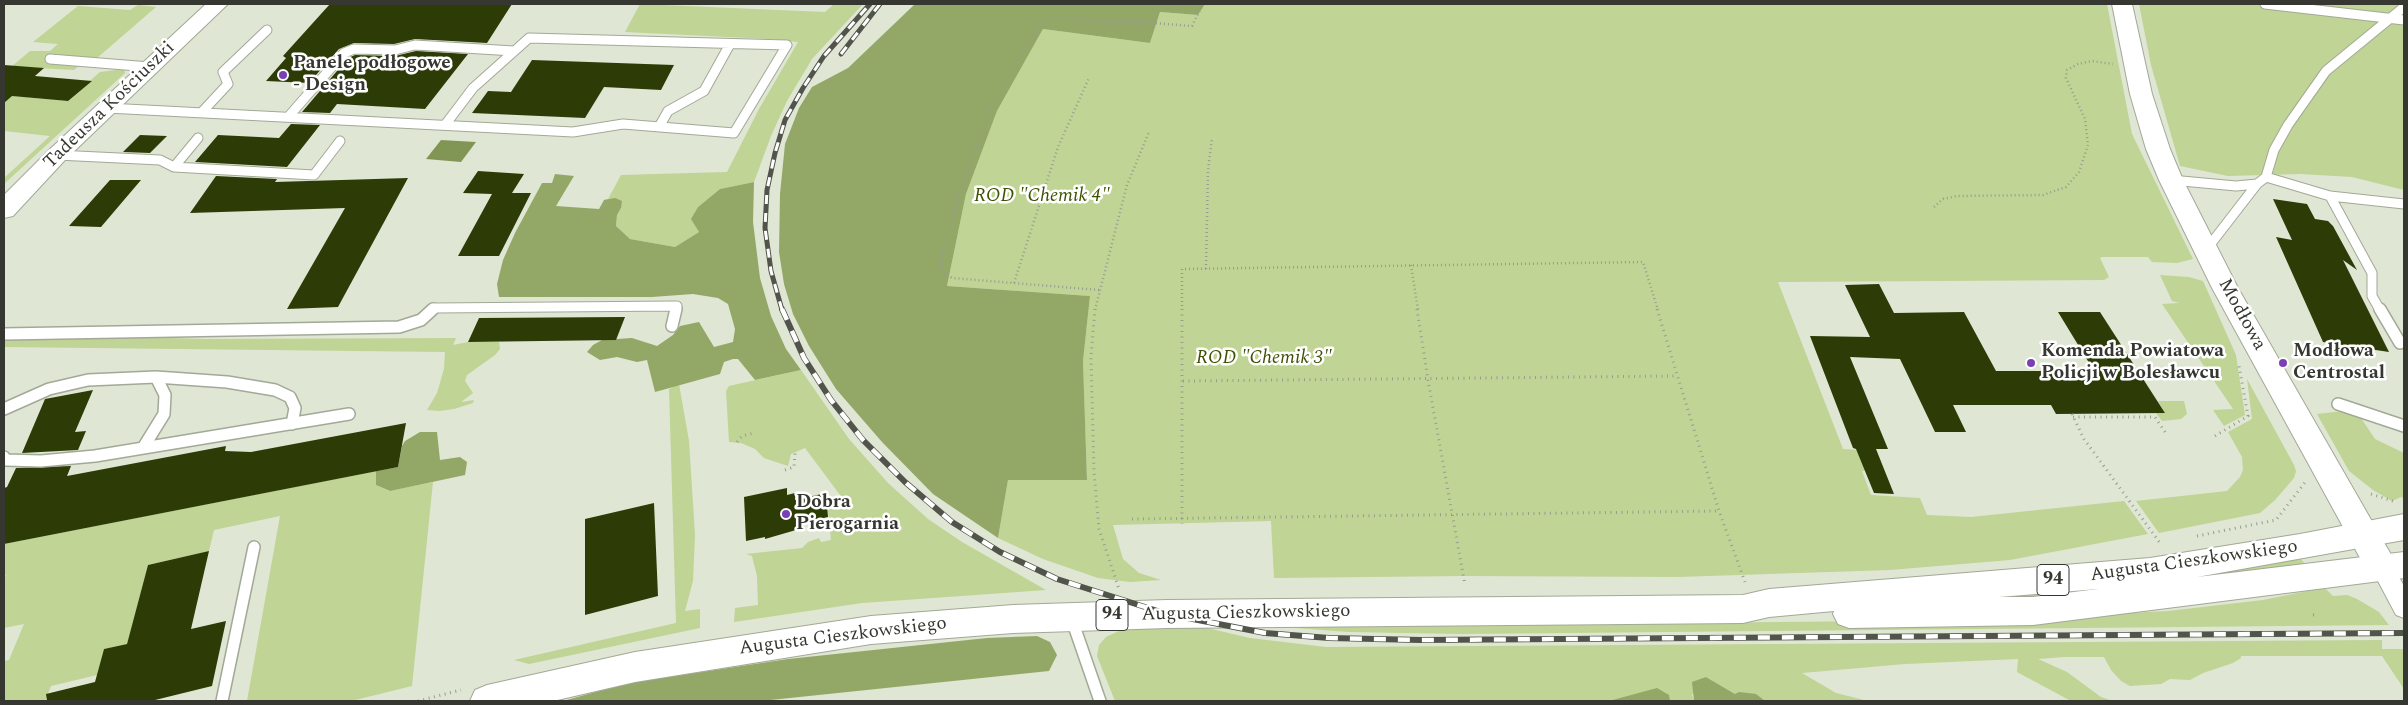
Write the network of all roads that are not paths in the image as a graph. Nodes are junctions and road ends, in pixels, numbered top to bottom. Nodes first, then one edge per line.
1 (218, 4) edge
2 (2122, 4) edge
3 (2264, 4) edge
4 (2404, 6) edge
5 (2388, 18) junction
6 (2404, 20) edge
7 (267, 30) dead end
8 (730, 44) junction
9 (514, 51) junction
10 (50, 59) dead end
11 (150, 67) junction
12 (107, 108) junction
13 (202, 112) junction
14 (289, 116) junction
15 (445, 125) junction
16 (659, 127) junction
17 (198, 138) dead end
18 (340, 141) dead end
19 (57, 155) junction
20 (174, 167) junction
21 (2266, 178) junction
22 (2171, 180) junction
23 (2257, 184) junction
24 (2330, 196) junction
25 (2404, 204) edge
26 (4, 210) edge
27 (2206, 250) junction
28 (672, 326) dead end
29 (4, 334) edge
30 (2400, 343) dead end
31 (156, 377) junction
32 (2338, 404) dead end
33 (4, 409) edge
34 (349, 414) dead end
35 (292, 424) junction
36 (2404, 426) edge
37 (143, 448) junction
38 (4, 457) edge
39 (2404, 527) edge
40 (2362, 535) junction
41 (254, 547) dead end
42 (2393, 566) edge
43 (1745, 598) junction
44 (2404, 608) edge
45 (1071, 617) junction
46 (222, 701) edge
47 (488, 701) edge
48 (1100, 701) edge

1 - 11 main road, Tadeusza Kościuszki
2 - 22 main road, Modłowa
3 - 5 lane
4 - 5 lane
5 - 6 lane
5 - 21 lane
7 - 13 lane
8 - 9 lane
8 - 16 lane
8 - 16 lane
9 - 14 lane
9 - 15 lane
10 - 11 lane
11 - 12 main road, Tadeusza Kościuszki
12 - 13 lane
12 - 19 main road, Tadeusza Kościuszki
13 - 14 lane
14 - 15 lane
15 - 16 lane
17 - 20 lane
18 - 20 lane
19 - 20 lane
19 - 26 main road, Tadeusza Kościuszki
21 - 23 lane
21 - 24 lane
22 - 23 lane
22 - 27 main road, Modłowa
23 - 27 lane
24 - 25 lane
24 - 30 lane
27 - 40 main road, Modłowa
28 - 29 lane
31 - 33 lane
31 - 35 lane
31 - 37 lane
32 - 36 lane
34 - 35 lane
35 - 37 lane
37 - 38 lane
39 - 40 main road, Augusta Cieszkowskiego / 94
40 - 42 main road, Modłowa
40 - 43 main road, Augusta Cieszkowskiego / 94
41 - 46 lane
42 - 43 main road, Augusta Cieszkowskiego / 94
42 - 44 street, Modłowa
43 - 45 main road, Augusta Cieszkowskiego / 94
45 - 47 main road, Augusta Cieszkowskiego / 94
45 - 48 lane

